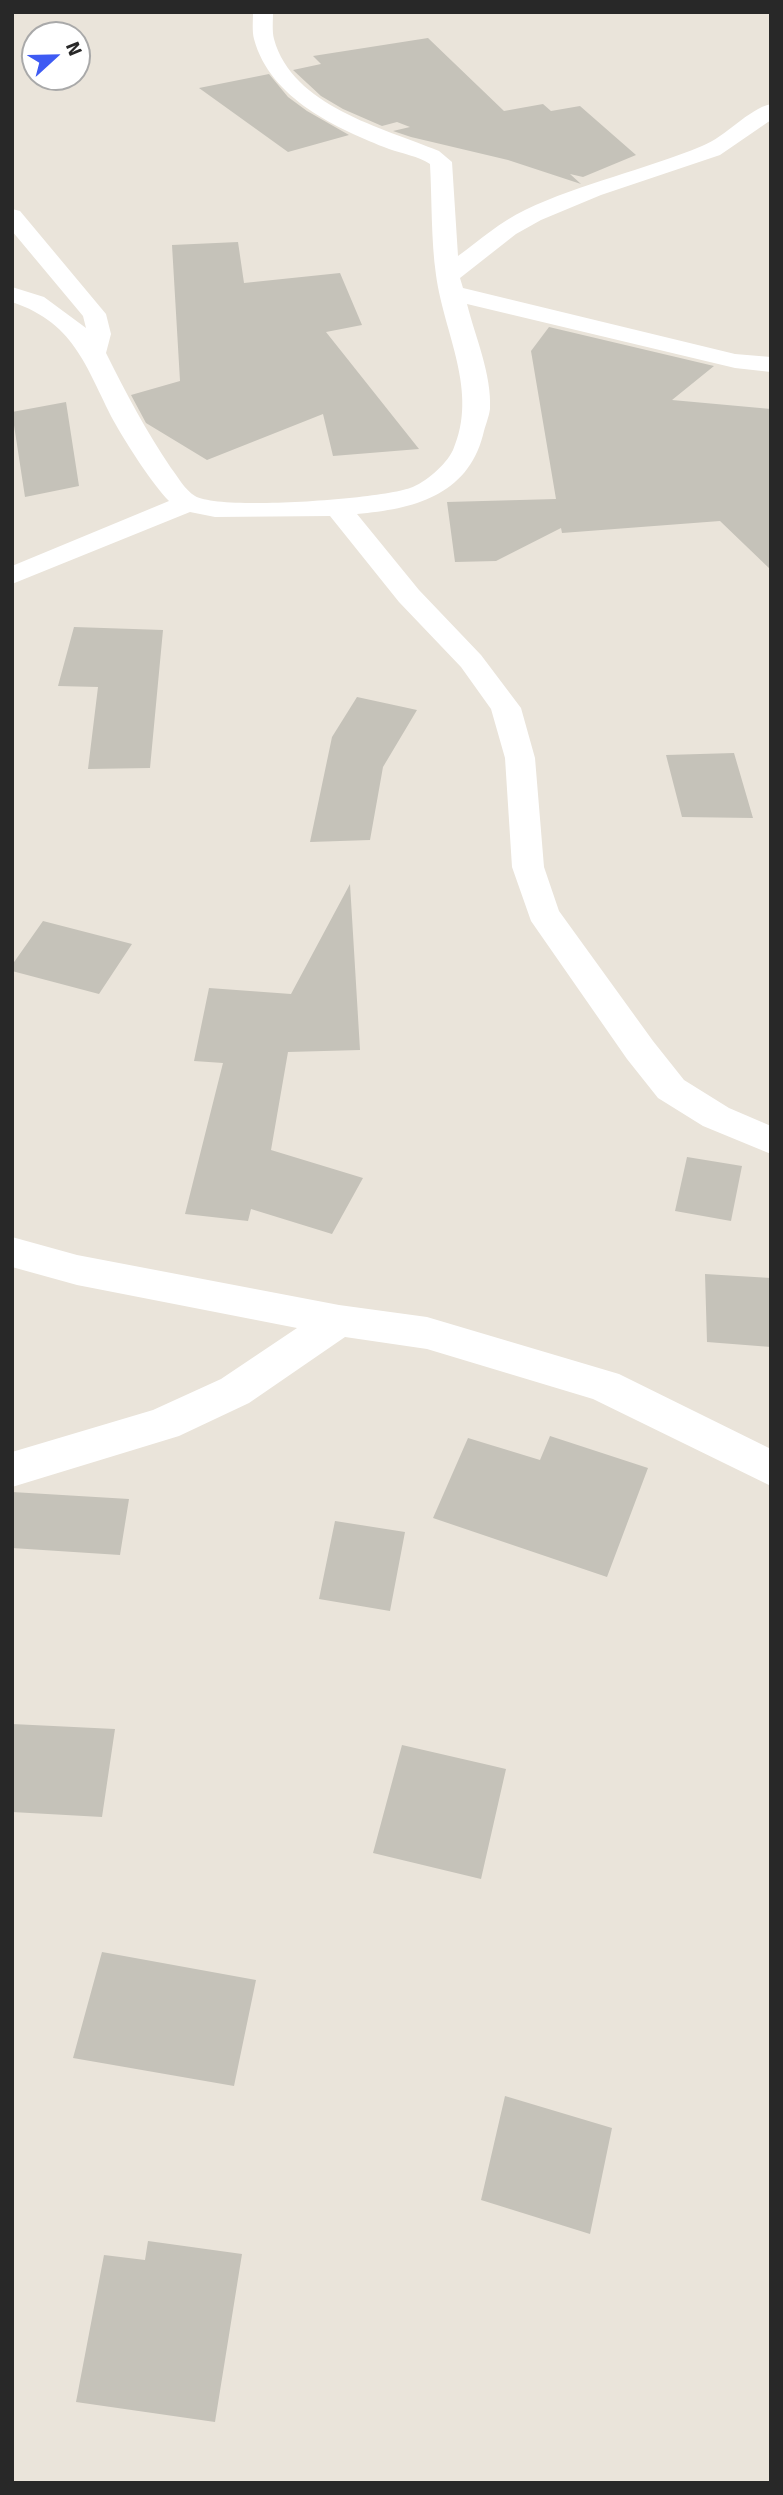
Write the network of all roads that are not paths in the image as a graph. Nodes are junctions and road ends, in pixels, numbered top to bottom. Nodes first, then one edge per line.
1 (262, 12) edge
2 (771, 110) edge
3 (12, 216) edge
4 (450, 285) junction
5 (12, 294) edge
6 (94, 353) junction
7 (771, 365) edge
8 (187, 503) junction
9 (338, 508) junction
10 (12, 576) edge
11 (771, 1141) edge
12 (12, 1252) edge
13 (339, 1321) junction
14 (771, 1469) edge
15 (12, 1470) edge

1 - 4 street
2 - 4 street
3 - 6 street
4 - 7 street
4 - 9 street
5 - 6 street
6 - 8 street
8 - 9 street
8 - 10 street
9 - 11 street
12 - 13 street
13 - 14 street
13 - 15 street

